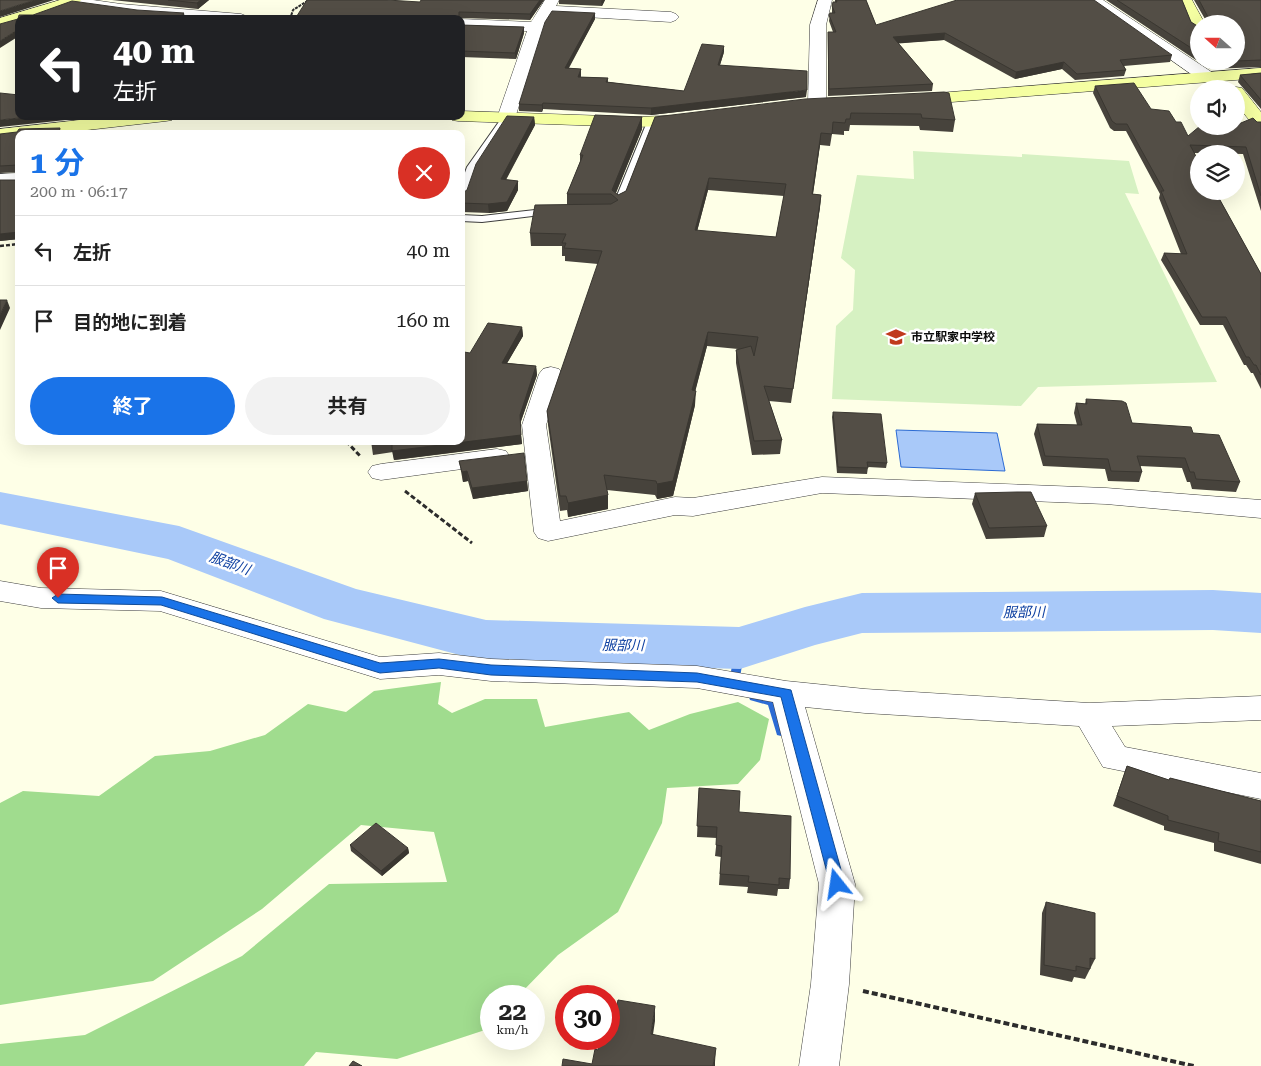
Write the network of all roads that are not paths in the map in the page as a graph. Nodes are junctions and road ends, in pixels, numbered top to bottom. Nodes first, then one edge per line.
1 (73, 0) edge
2 (533, 0) edge
3 (825, 0) edge
4 (1093, 0) edge
5 (1185, 0) edge
6 (550, 4) edge
7 (31, 15) edge
8 (193, 15) edge
9 (1193, 15) edge
10 (671, 16) dead end
11 (15, 19) edge
12 (0, 23) edge
13 (465, 24) edge
14 (536, 27) junction
15 (1261, 73) edge
16 (1220, 76) edge
17 (895, 101) edge
18 (837, 103) edge
19 (1245, 103) edge
20 (465, 116) edge
21 (708, 117) edge
22 (506, 118) junction
23 (129, 120) edge
24 (651, 122) junction
25 (1261, 123) edge
26 (37, 130) edge
27 (15, 132) edge
28 (0, 134) edge
29 (15, 179) edge
30 (0, 180) edge
31 (465, 187) edge
32 (619, 203) edge
33 (562, 211) edge
34 (465, 218) edge
35 (551, 374) dead end
36 (536, 452) junction
37 (381, 472) dead end
38 (1261, 509) edge
39 (0, 591) edge
40 (786, 693) junction
41 (1261, 708) edge
42 (1089, 715) junction
43 (1261, 786) edge
44 (819, 1066) edge

1 - 7 street
1 - 8 street
2 - 6 street
3 - 18 street
4 - 16 street
5 - 9 street
6 - 10 street
6 - 14 street
11 - 12 street
13 - 14 street
14 - 22 street
15 - 16 street
16 - 17 street
19 - 25 street
20 - 22 street
21 - 24 street
22 - 24 street
22 - 31 lane
23 - 26 street
24 - 32 lane
27 - 28 street
29 - 30 street
33 - 34 lane
35 - 36 street
36 - 37 street
36 - 38 street
39 - 40 street
40 - 42 street
40 - 44 street
41 - 42 street
42 - 43 street

